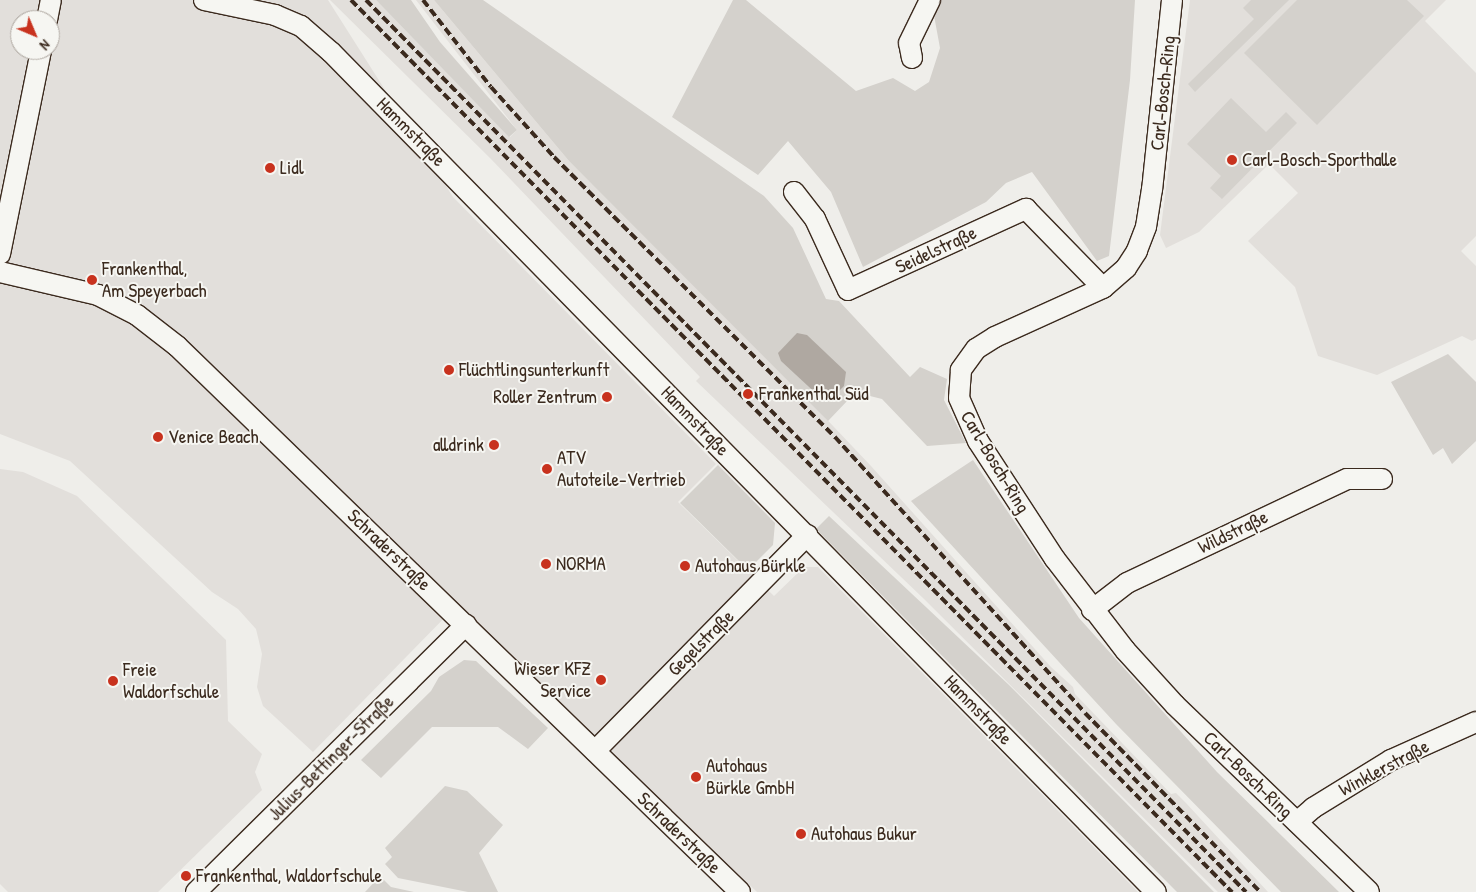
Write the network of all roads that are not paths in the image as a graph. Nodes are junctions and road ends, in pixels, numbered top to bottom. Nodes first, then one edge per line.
1 (204, 0) edge
2 (930, 0) edge
3 (1172, 0) edge
4 (912, 58) dead end
5 (39, 60) edge
6 (794, 192) dead end
7 (0, 254) edge
8 (0, 272) edge
9 (1103, 288) junction
10 (1382, 479) dead end
11 (807, 535) junction
12 (1092, 610) junction
13 (466, 625) junction
14 (1476, 722) edge
15 (595, 751) junction
16 (1297, 822) junction
17 (196, 892) edge
18 (740, 892) edge
19 (1156, 892) edge
20 (1369, 892) edge

1 - 11 street, Hammstraße
2 - 4 street
3 - 9 street, Carl-Bosch-Ring
5 - 7 street
6 - 9 street, Seidelstraße
8 - 13 street, Schraderstraße
9 - 12 street, Carl-Bosch-Ring
10 - 12 street, Wildstraße
11 - 15 street, Gegelstraße
11 - 19 street, Hammstraße
12 - 16 street, Carl-Bosch-Ring
13 - 15 street, Schraderstraße
13 - 17 street, Julius-Bettinger-Straße
14 - 16 street, Winklerstraße
15 - 18 street, Schraderstraße
16 - 20 street, Carl-Bosch-Ring

